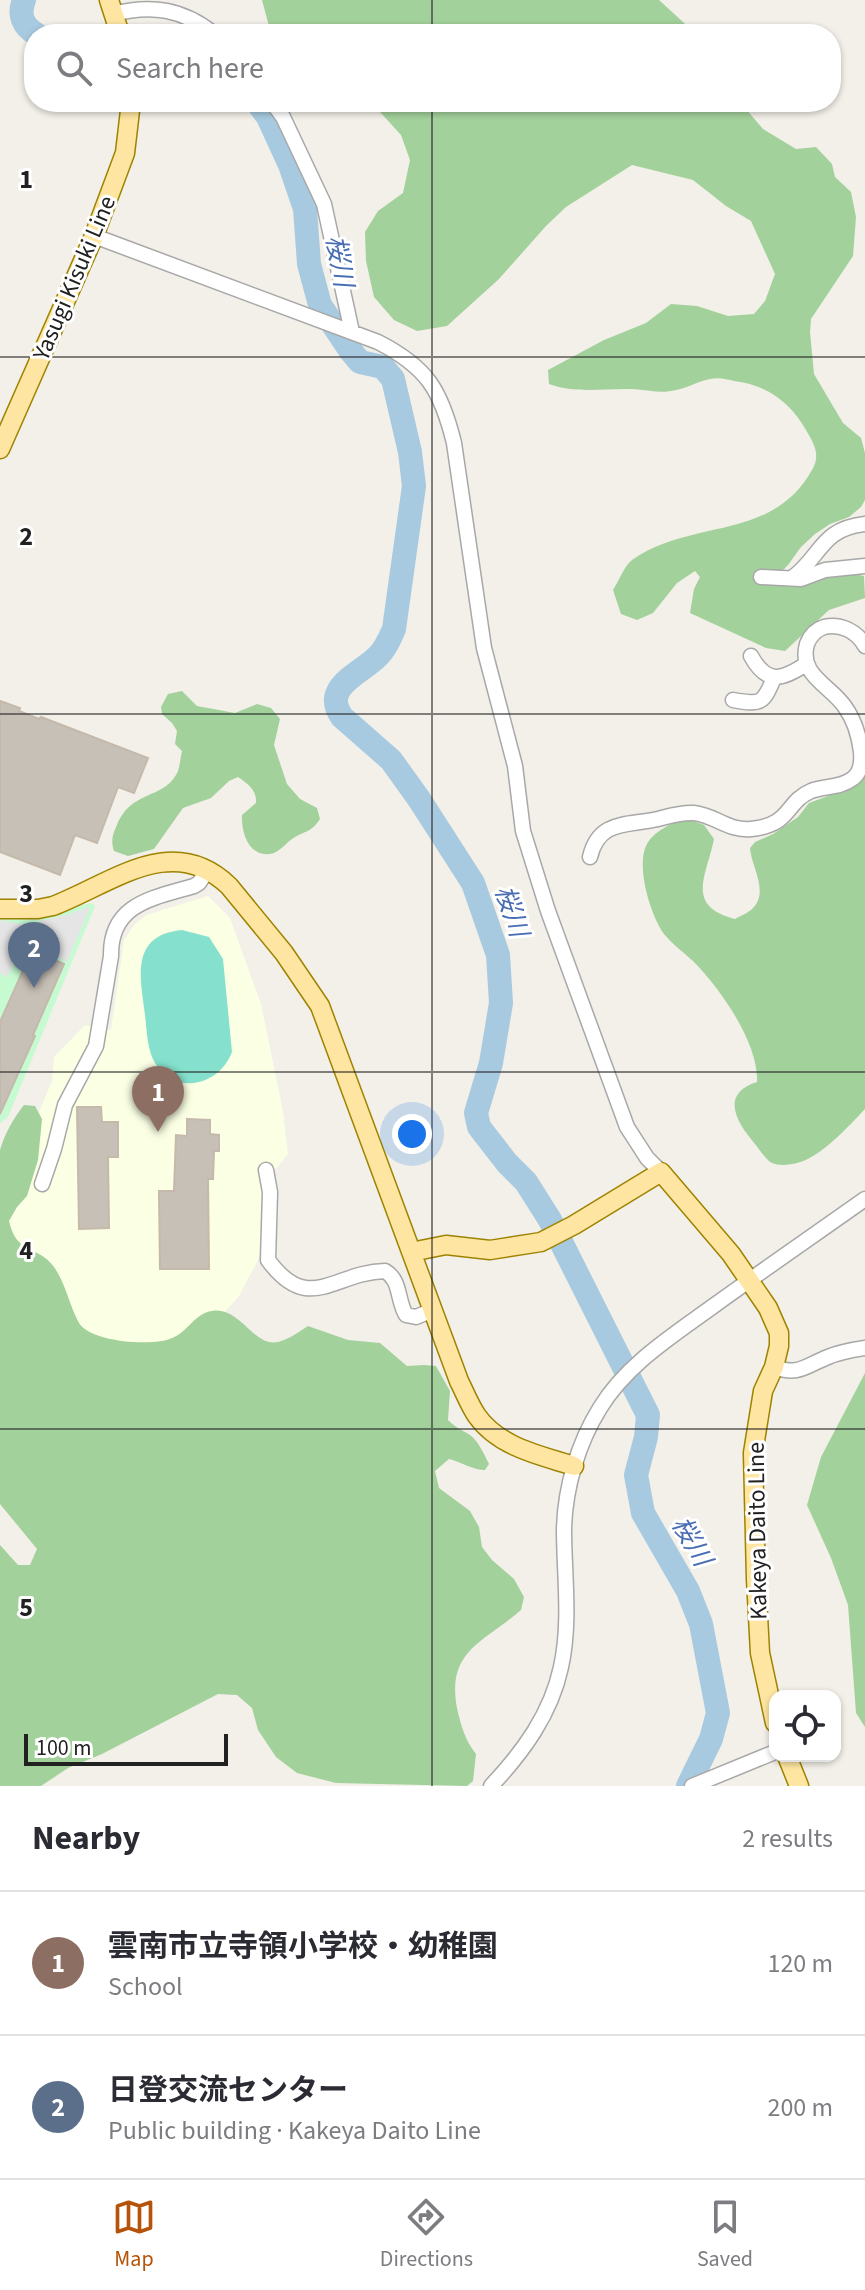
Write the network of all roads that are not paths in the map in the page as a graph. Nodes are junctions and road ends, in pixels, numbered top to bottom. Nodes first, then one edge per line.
1 (111, 7) edge
2 (201, 24) edge
3 (130, 112) edge
4 (279, 112) edge
5 (94, 236) junction
6 (349, 331) junction
7 (0, 449) edge
8 (863, 524) edge
9 (865, 566) edge
10 (761, 577) dead end
11 (791, 579) junction
12 (865, 646) edge
13 (751, 656) dead end
14 (806, 664) junction
15 (774, 678) junction
16 (733, 700) dead end
17 (590, 857) dead end
18 (208, 869) junction
19 (0, 909) edge
20 (266, 1170) dead end
21 (661, 1172) junction
22 (42, 1184) dead end
23 (865, 1199) edge
24 (411, 1252) junction
25 (749, 1281) junction
26 (433, 1310) junction
27 (865, 1348) edge
28 (774, 1367) junction
29 (574, 1466) junction
30 (769, 1695) edge
31 (769, 1754) edge
32 (789, 1762) edge
33 (698, 1783) edge
34 (491, 1786) edge
35 (799, 1786) edge

1 - 2 street
3 - 5 main road, Yasugi Kisuki Line
4 - 6 street
5 - 6 street
5 - 7 main road, Yasugi Kisuki Line
6 - 21 street
8 - 11 street
9 - 11 street
10 - 11 street
12 - 14 street
13 - 15 street
14 - 15 street
14 - 17 street
15 - 16 street
18 - 19 main road
18 - 22 street
18 - 24 main road
20 - 26 street
21 - 24 main road
21 - 25 main road, Kakeya Daito Line
23 - 25 street
24 - 26 main road
25 - 28 main road, Kakeya Daito Line
25 - 29 street
26 - 29 main road
27 - 28 street
28 - 30 main road, Kakeya Daito Line
29 - 34 street
31 - 33 street
32 - 35 main road

